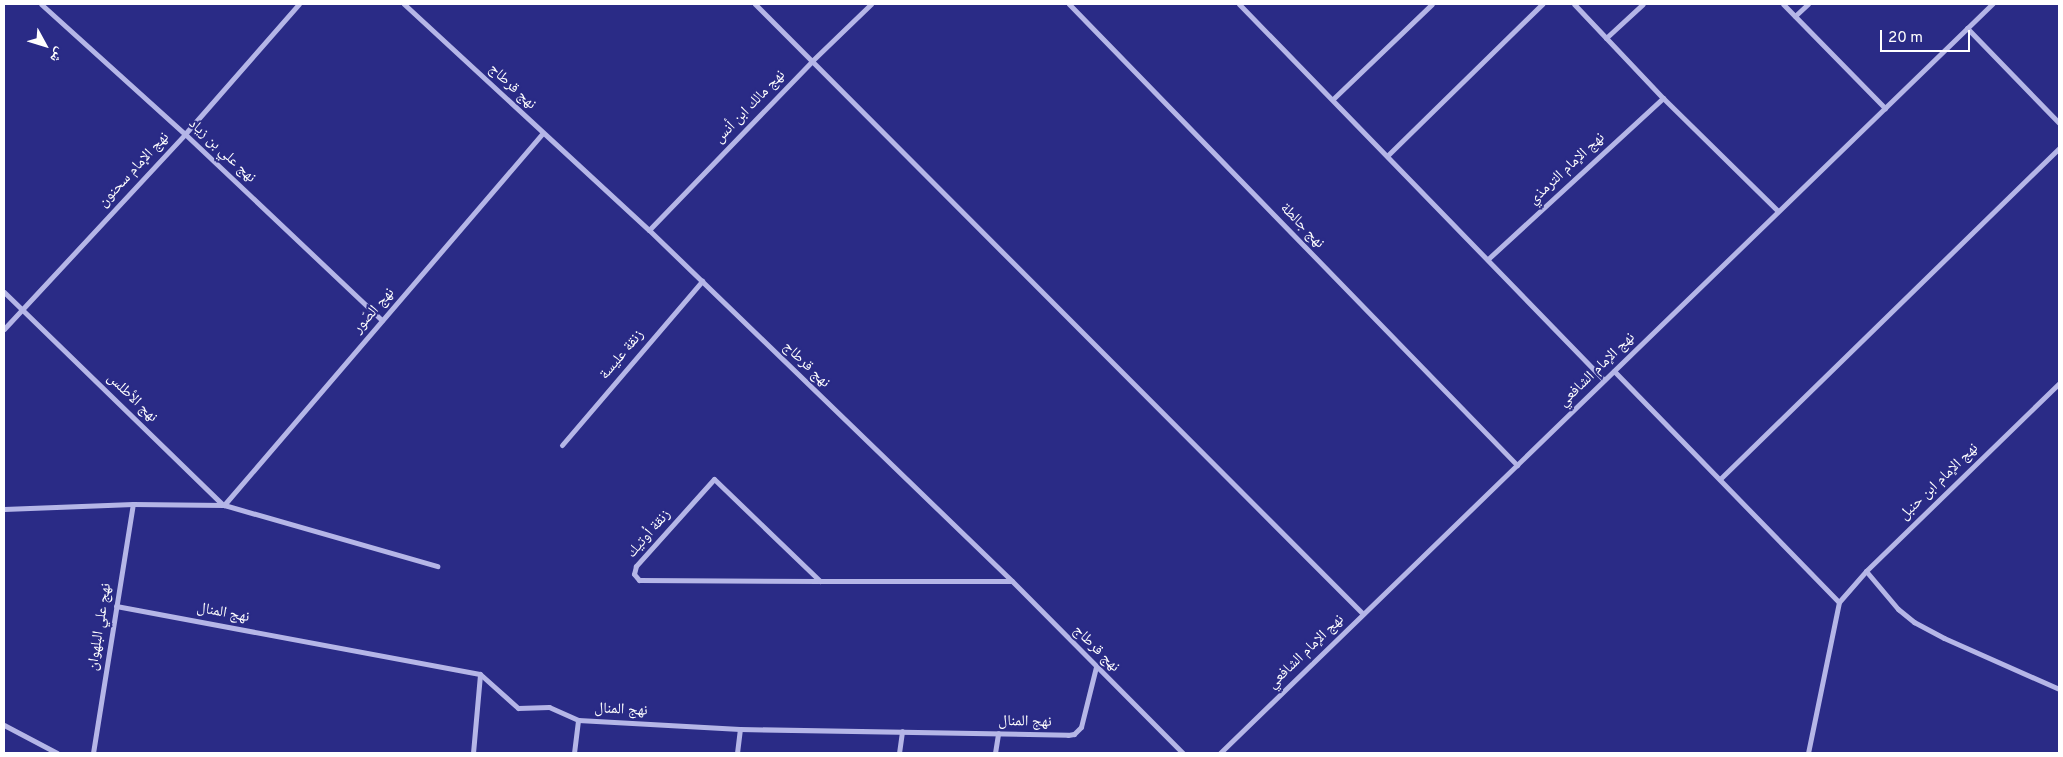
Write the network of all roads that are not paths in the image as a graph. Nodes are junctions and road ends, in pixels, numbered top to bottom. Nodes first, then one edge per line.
1 (41, 4) edge
2 (299, 4) edge
3 (404, 4) edge
4 (755, 4) edge
5 (871, 4) edge
6 (1069, 4) edge
7 (1239, 4) edge
8 (1432, 4) edge
9 (1542, 4) edge
10 (1574, 4) edge
11 (1642, 4) edge
12 (1783, 4) edge
13 (1808, 4) edge
14 (1992, 4) edge
15 (1795, 16) junction
16 (1967, 28) junction
17 (1606, 38) junction
18 (813, 60) junction
19 (1663, 98) junction
20 (1333, 99) junction
21 (1884, 108) junction
22 (2059, 123) edge
23 (543, 133) junction
24 (185, 134) junction
25 (2059, 148) edge
26 (1388, 155) junction
27 (1778, 211) junction
28 (649, 230) junction
29 (1488, 259) junction
30 (702, 281) junction
31 (4, 292) edge
32 (22, 308) junction
33 (382, 320) junction
34 (4, 329) edge
35 (1614, 371) junction
36 (1604, 380) junction
37 (2059, 383) edge
38 (562, 445) dead end
39 (1517, 465) junction
40 (1720, 479) junction
41 (133, 504) junction
42 (224, 505) junction
43 (4, 508) edge
44 (437, 566) dead end
45 (1866, 571) junction
46 (820, 581) junction
47 (1012, 582) junction
48 (1838, 602) junction
49 (116, 606) junction
50 (1364, 614) junction
51 (1096, 667) junction
52 (480, 674) junction
53 (2059, 689) edge
54 (578, 720) junction
55 (4, 725) edge
56 (740, 728) junction
57 (902, 731) junction
58 (998, 734) junction
59 (56, 753) edge
60 (93, 753) edge
61 (473, 753) edge
62 (574, 753) edge
63 (737, 753) edge
64 (899, 753) edge
65 (995, 753) edge
66 (1183, 753) edge
67 (1220, 753) edge
68 (1808, 753) edge

1 - 24 street, نهج علي بن زياد
2 - 24 street, نهج الإمام سحنون
3 - 23 street, نهج قرطاج
4 - 18 street
5 - 18 street, نهج مالك ابن أنس
6 - 39 street, نهج جالطة
7 - 20 street
8 - 20 street
9 - 26 street
10 - 17 street
11 - 17 street
12 - 15 street
13 - 15 street
14 - 16 street, نهج الإمام الشافعي
15 - 21 street
16 - 21 street, نهج الإمام الشافعي
16 - 22 street
17 - 19 street
18 - 28 street, نهج مالك ابن أنس
18 - 50 street
19 - 27 street
19 - 29 street, نهج الإمام الترمذي
20 - 26 street
21 - 27 street, نهج الإمام الشافعي
23 - 28 street, نهج قرطاج
23 - 33 street, نهج الصّور
24 - 32 street, نهج الإمام سحنون
24 - 33 street, نهج علي بن زياد
25 - 40 street
26 - 29 street
27 - 35 street, نهج الإمام الشافعي
28 - 30 street, نهج قرطاج
29 - 36 street
30 - 38 street, زنقة عليسة
30 - 47 street, نهج قرطاج
31 - 32 street, نهج الأطلس
32 - 34 street, نهج الإمام سحنون
32 - 42 street, نهج الأطلس
33 - 42 street, نهج الصّور
35 - 36 street, نهج الإمام الشافعي
35 - 40 street
36 - 39 street, نهج الإمام الشافعي
37 - 45 street, نهج الإمام ابن حنبل
39 - 50 street, نهج الإمام الشافعي
40 - 48 street
41 - 42 street
41 - 43 street
41 - 49 street, نهج علي البلهوان
42 - 44 street
45 - 48 street, نهج الإمام ابن حنبل
45 - 53 street
46 - 46 street, زنقة أوتيك
46 - 47 street, زنقة أوتيك
47 - 51 street, نهج قرطاج
48 - 68 street
49 - 52 street, نهج المنال
49 - 60 street, نهج علي البلهوان
50 - 67 street, نهج الإمام الشافعي
51 - 58 street, نهج المنال
51 - 66 street, نهج قرطاج
52 - 54 street, نهج المنال
52 - 61 street
54 - 56 street, نهج المنال
54 - 62 street
55 - 59 street
56 - 57 street, نهج المنال
56 - 63 street
57 - 58 street, نهج المنال
57 - 64 street
58 - 65 street

